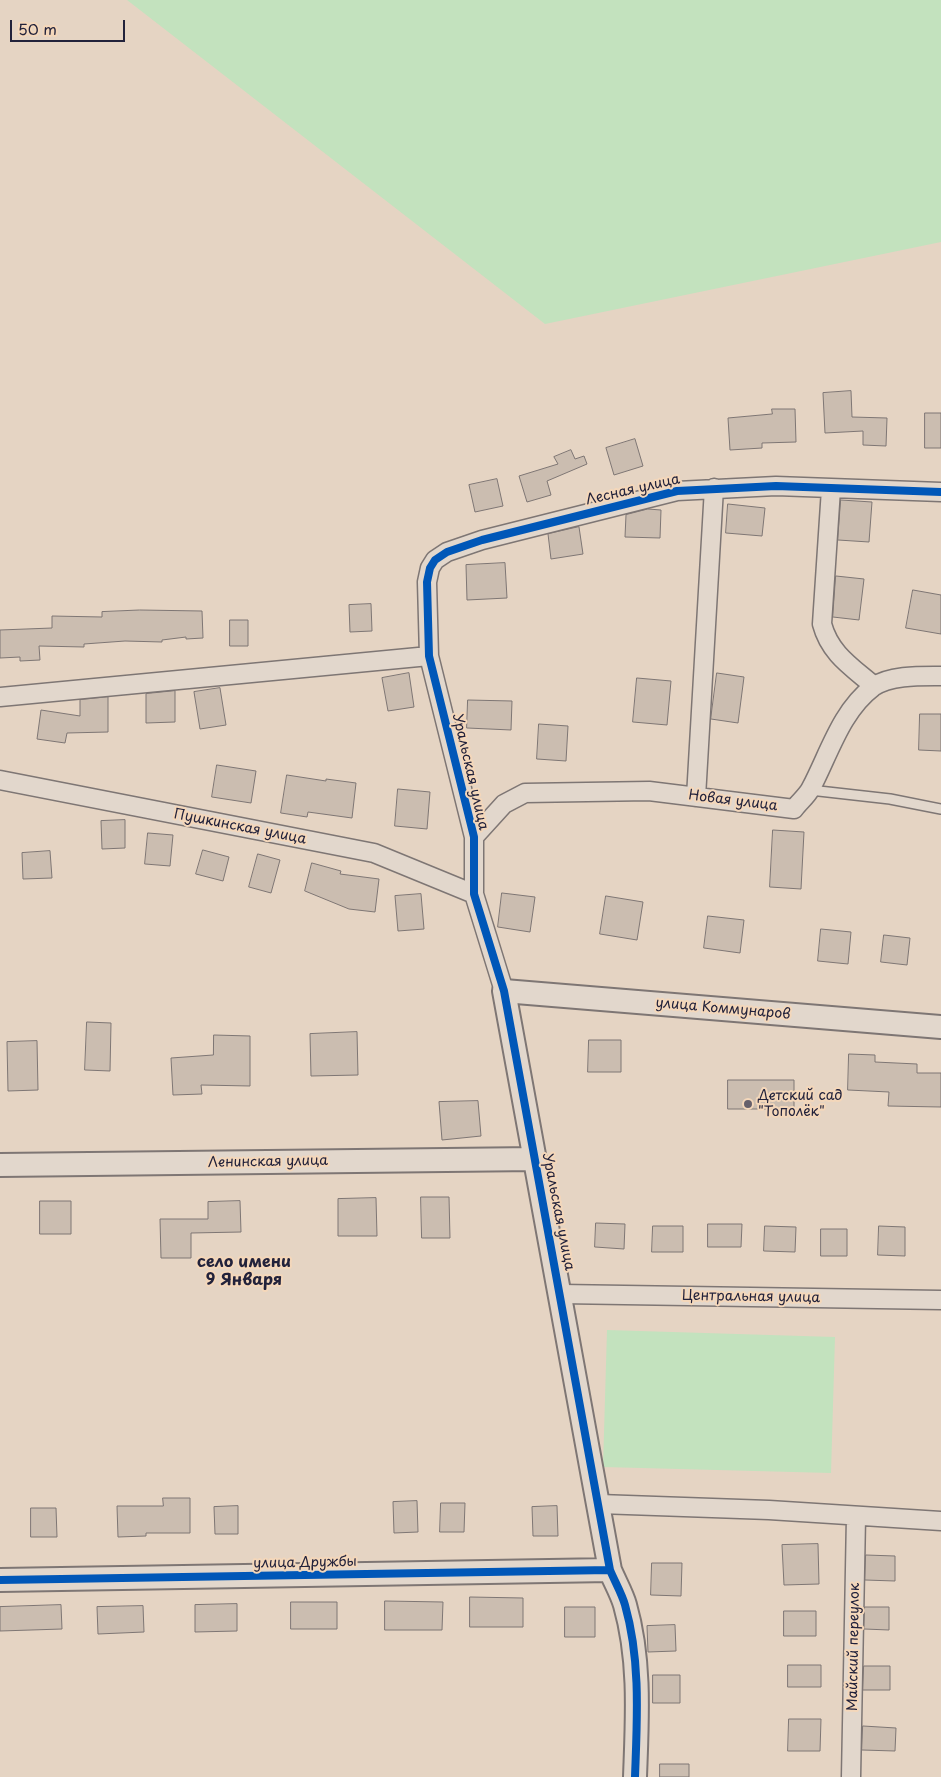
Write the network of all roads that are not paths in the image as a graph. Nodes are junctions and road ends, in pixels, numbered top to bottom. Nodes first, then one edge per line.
1 (714, 488) junction
2 (831, 489) junction
3 (941, 492) edge
4 (429, 656) junction
5 (941, 676) edge
6 (874, 686) junction
7 (0, 697) edge
8 (0, 780) edge
9 (810, 790) junction
10 (696, 797) junction
11 (941, 809) edge
12 (474, 837) junction
13 (474, 894) junction
14 (504, 991) junction
15 (941, 1027) edge
16 (536, 1159) junction
17 (0, 1165) edge
18 (561, 1294) junction
19 (941, 1300) edge
20 (599, 1504) junction
21 (856, 1517) junction
22 (941, 1521) edge
23 (610, 1570) junction
24 (0, 1580) edge
25 (635, 1777) edge
26 (851, 1777) edge

1 - 2 street, Лесная улица
1 - 4 street, Лесная улица
1 - 10 street
2 - 3 street, Лесная улица
2 - 6 street
4 - 7 street
4 - 12 street, Уральская улица
5 - 6 street, Новая улица
6 - 9 street, Новая улица
8 - 13 street, Пушкинская улица
9 - 10 street, Новая улица
9 - 11 lane
10 - 12 street, Новая улица
12 - 13 street, Уральская улица
13 - 14 street, Уральская улица
14 - 15 street, улица Коммунаров
14 - 16 street, Уральская улица
16 - 17 street, Ленинская улица
16 - 18 street, Уральская улица
18 - 19 street, Центральная улица
18 - 20 street, Уральская улица
20 - 21 street
20 - 23 street, Уральская улица
21 - 22 street
21 - 26 street, Майский переулок
23 - 24 street, улица Дружбы
23 - 25 street, Уральская улица

